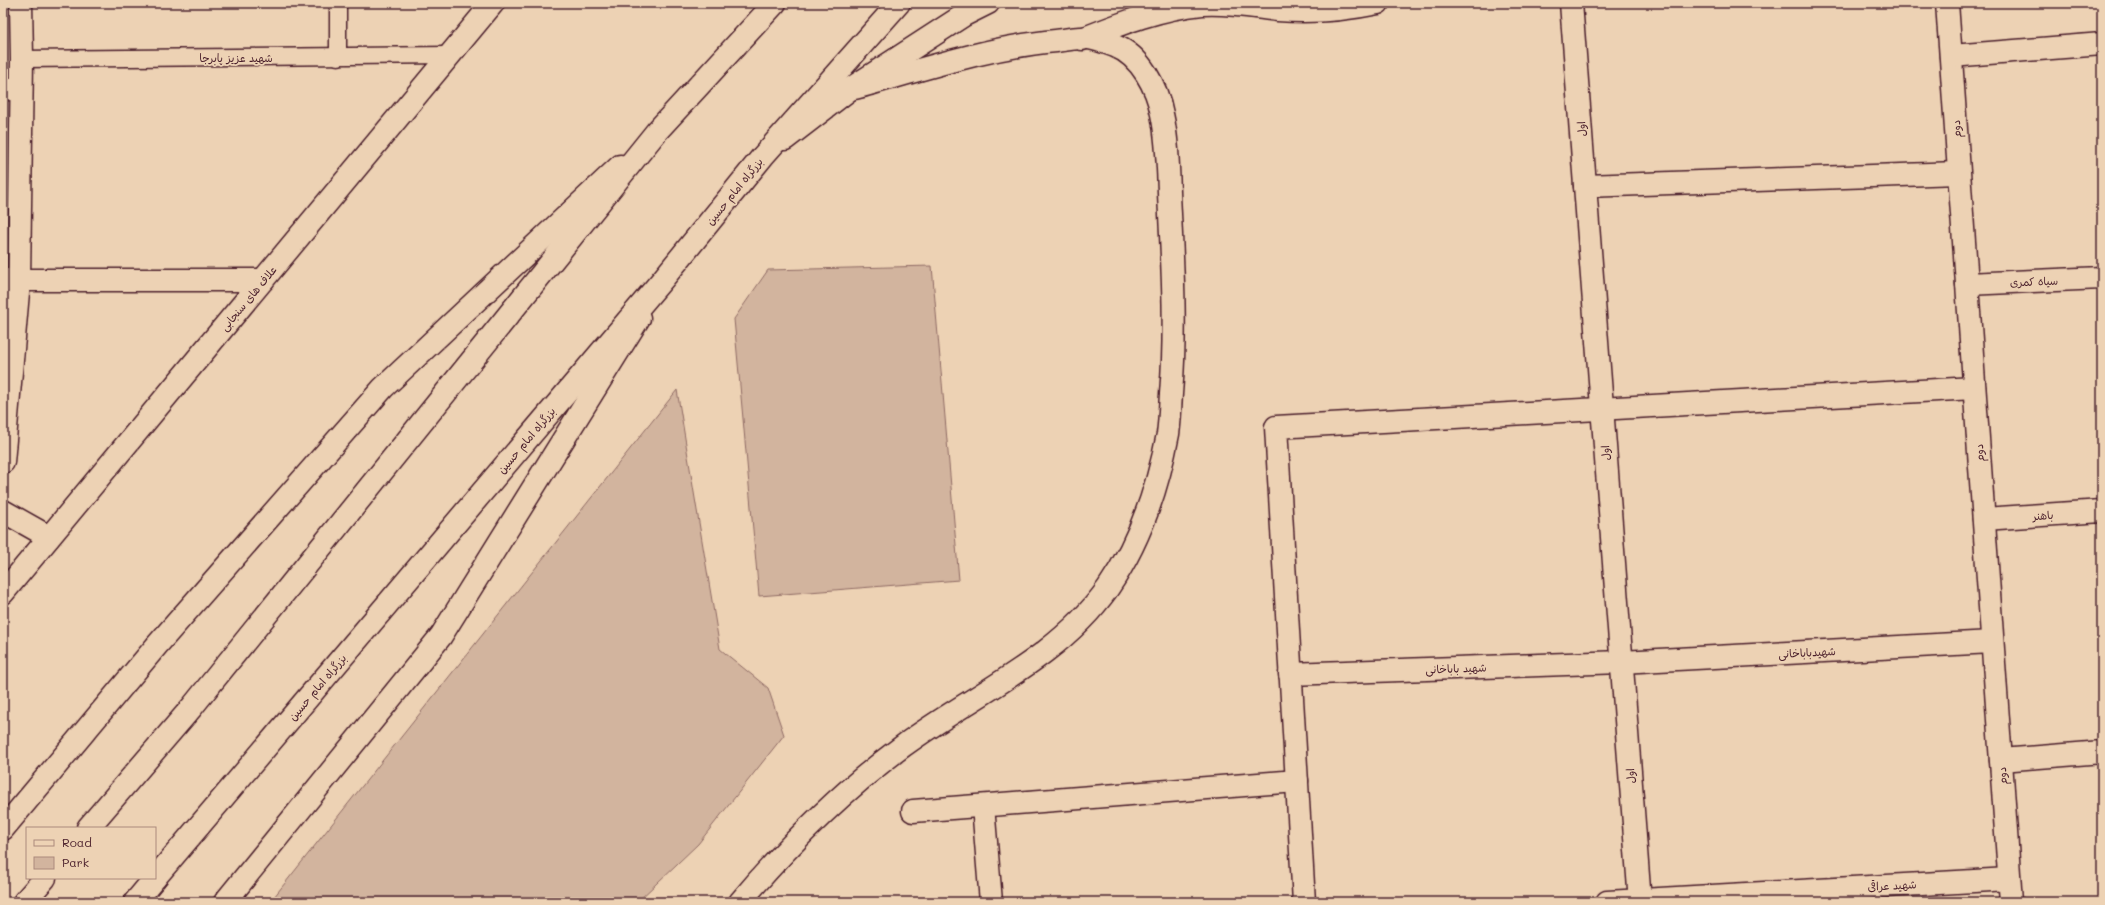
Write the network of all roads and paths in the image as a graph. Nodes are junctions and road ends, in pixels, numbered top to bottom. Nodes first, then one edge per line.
1 (21, 3) edge
2 (338, 3) edge
3 (493, 3) edge
4 (776, 3) edge
5 (899, 3) edge
6 (988, 3) edge
7 (1378, 3) edge
8 (1571, 3) edge
9 (1947, 3) edge
10 (1081, 39) junction
11 (2102, 44) edge
12 (450, 55) junction
13 (1950, 56) junction
14 (338, 57) junction
15 (22, 59) junction
16 (12, 89) edge
17 (850, 89) junction
18 (658, 131) junction
19 (763, 156) junction
20 (1958, 173) junction
21 (1585, 186) junction
22 (2102, 278) edge
23 (663, 279) junction
24 (263, 280) junction
25 (11, 281) edge
26 (1967, 284) junction
27 (1974, 388) junction
28 (1602, 409) junction
29 (3, 462) edge
30 (2102, 511) edge
31 (3, 512) edge
32 (1984, 519) junction
33 (49, 538) junction
34 (3, 593) edge
35 (1992, 642) junction
36 (1621, 662) junction
37 (1290, 674) junction
38 (2102, 752) edge
39 (2000, 760) junction
40 (1297, 781) junction
41 (983, 806) junction
42 (913, 811) dead end
43 (89, 827) edge
44 (3, 829) edge
45 (156, 877) edge
46 (44, 879) edge
47 (154, 879) edge
48 (2009, 879) junction
49 (1640, 901) edge
50 (24, 902) edge
51 (134, 902) edge
52 (225, 902) edge
53 (740, 902) edge
54 (991, 902) edge
55 (1304, 902) edge
56 (1607, 902) edge
57 (2011, 902) edge

1 - 15 main road
2 - 14 lane
3 - 12 main road, علاف های سنجابی
4 - 18 main road
5 - 19 main road, بزرگراه امام حسین
6 - 17 main road
7 - 10 main road
8 - 21 main road, اول
9 - 13 main road, دوم
10 - 17 main road
10 - 53 main road
11 - 13 main road
12 - 14 lane, شهید عزیز پابرجا
12 - 24 main road, علاف های سنجابی
13 - 20 main road, دوم
14 - 15 lane, شهید عزیز پابرجا
15 - 16 main road
16 - 25 main road
17 - 19 main road
18 - 43 main road
18 - 44 main road
19 - 23 main road, بزرگراه امام حسین
20 - 21 main road
20 - 26 main road, دوم
21 - 28 main road, اول
22 - 26 main road, سیاه کمری
23 - 45 main road, بزرگراه امام حسین
23 - 52 main road
24 - 25 main road
24 - 33 main road, علاف های سنجابی
25 - 29 main road
26 - 27 main road, دوم
27 - 28 main road
27 - 32 main road, دوم
28 - 36 main road, اول
28 - 37 main road
30 - 32 main road, باهنر
31 - 33 main road
32 - 35 main road, دوم
33 - 34 main road, علاف های سنجابی
35 - 36 main road, شهیدباباخانی
35 - 39 main road, دوم
36 - 37 main road, شهید باباخانی
36 - 49 main road, اول
37 - 40 main road
38 - 39 main road
39 - 48 main road, دوم
40 - 41 main road
40 - 55 main road
41 - 42 main road
41 - 54 main road
46 - 50 main road
47 - 51 main road, بزرگراه امام حسین
48 - 49 main road, شهید عراقی
48 - 57 main road, دوم
49 - 56 main road, شهید عراقی

